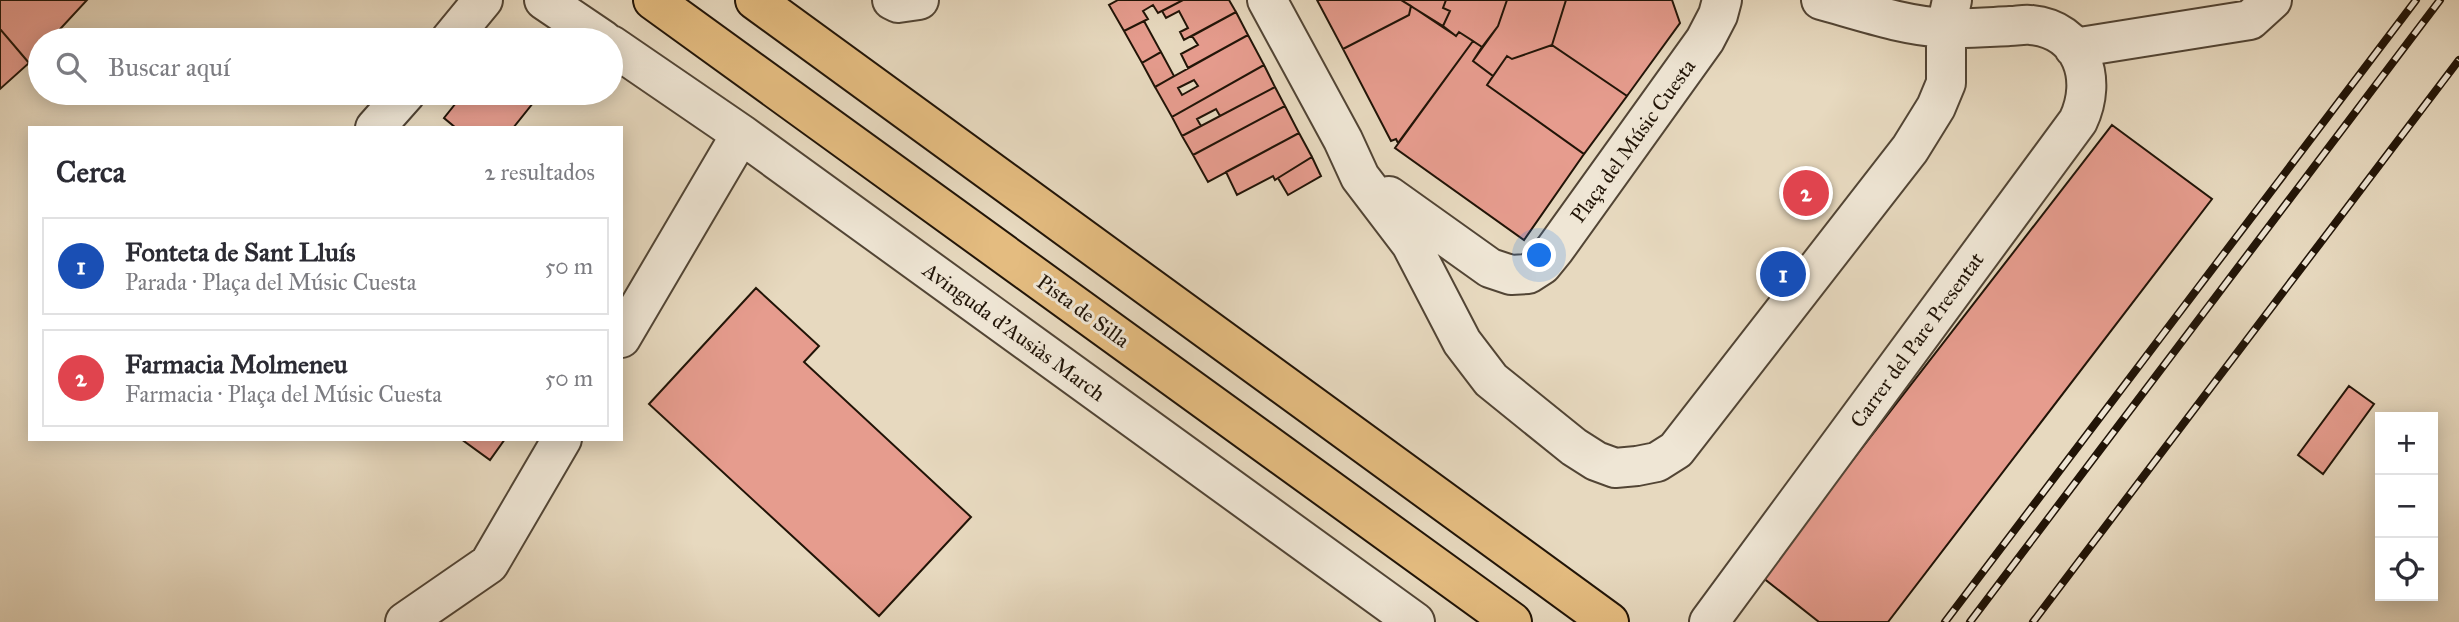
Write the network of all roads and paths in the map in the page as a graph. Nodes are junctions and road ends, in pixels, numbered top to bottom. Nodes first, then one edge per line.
1 (483, 0) edge
2 (544, 0) edge
3 (653, 0) edge
4 (755, 0) edge
5 (1267, 0) edge
6 (1722, 0) edge
7 (1821, 0) edge
8 (2272, 0) edge
9 (1949, 14) edge
10 (460, 28) edge
11 (585, 28) edge
12 (2074, 48) junction
13 (623, 53) edge
14 (395, 105) edge
15 (377, 126) edge
16 (741, 134) junction
17 (1360, 177) junction
18 (623, 335) edge
19 (561, 441) edge
20 (405, 622) edge
21 (1415, 622) edge
22 (1512, 622) edge
23 (1609, 622) edge
24 (1709, 622) edge

1 - 10 street
2 - 11 street
3 - 22 highway, Pista de Silla
4 - 23 highway
5 - 17 street
6 - 17 street, Plaça del Músic Cuesta
7 - 9 street
8 - 12 street
9 - 12 street
9 - 17 street
12 - 24 street, Carrer del Pare Presentat
13 - 16 street, Avinguda d'Ausiàs March
14 - 15 street
16 - 18 street
16 - 21 street, Avinguda d'Ausiàs March
19 - 20 street

